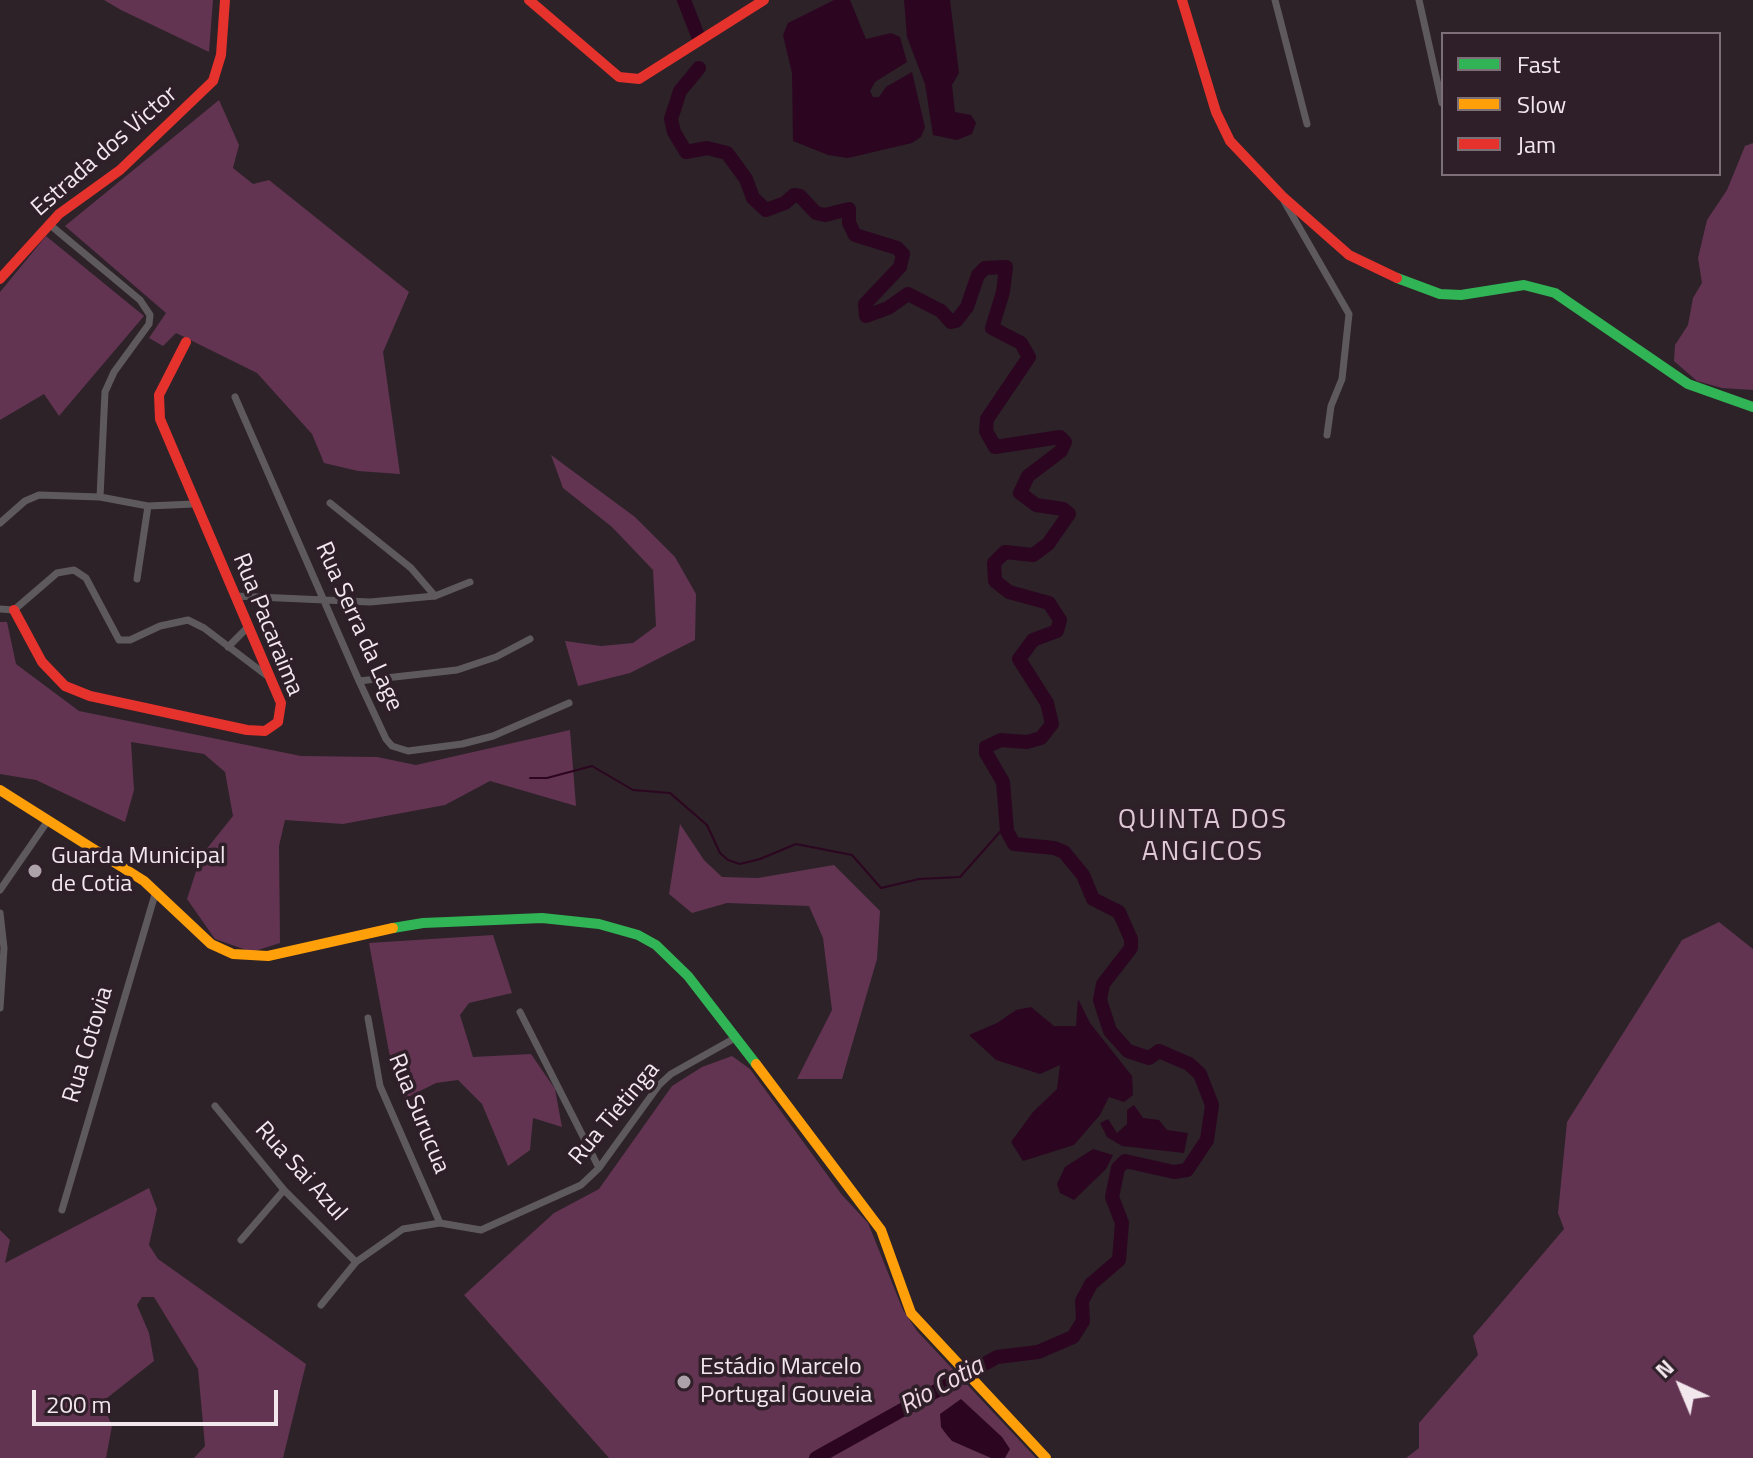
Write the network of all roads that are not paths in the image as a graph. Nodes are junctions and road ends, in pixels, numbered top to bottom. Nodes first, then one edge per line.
1 (225, 0) edge
2 (529, 0) edge
3 (764, 0) edge
4 (1182, 0) edge
5 (1275, 0) edge
6 (1419, 0) edge
7 (1441, 99) edge
8 (1307, 124) dead end
9 (1282, 196) junction
10 (49, 224) junction
11 (0, 279) edge
12 (186, 342) dead end
13 (235, 397) dead end
14 (1753, 407) edge
15 (1327, 435) dead end
16 (100, 497) junction
17 (330, 503) dead end
18 (194, 504) junction
19 (148, 506) junction
20 (0, 523) edge
21 (137, 579) dead end
22 (470, 582) dead end
23 (235, 596) junction
24 (435, 596) junction
25 (326, 603) junction
26 (0, 609) edge
27 (14, 610) junction
28 (247, 628) junction
29 (530, 639) dead end
30 (228, 647) junction
31 (266, 675) junction
32 (359, 681) junction
33 (569, 703) dead end
34 (0, 790) edge
35 (47, 822) junction
36 (0, 890) edge
37 (156, 891) junction
38 (0, 913) edge
39 (0, 1008) edge
40 (520, 1012) dead end
41 (368, 1018) dead end
42 (735, 1038) junction
43 (215, 1106) dead end
44 (599, 1168) junction
45 (284, 1190) junction
46 (62, 1210) dead end
47 (440, 1223) junction
48 (241, 1240) dead end
49 (356, 1262) junction
50 (321, 1305) dead end
51 (1046, 1458) edge

1 - 10 street, Estrada dos Victor
2 - 3 street
4 - 9 street
5 - 8 street
6 - 7 street
9 - 14 street
9 - 15 street
10 - 11 street, Estrada dos Victor
10 - 16 street
12 - 18 street, Rua Pacaraima
13 - 25 street, Rua Serra da Lage
16 - 19 street
16 - 20 street
17 - 24 street
18 - 19 street
18 - 23 street, Rua Pacaraima
19 - 21 street
22 - 24 street
23 - 25 street
23 - 28 street, Rua Pacaraima
24 - 25 street
25 - 32 street, Rua Serra da Lage
26 - 27 street
27 - 30 street
27 - 31 street, Rua Pacaraima
28 - 30 street
28 - 31 street, Rua Pacaraima
29 - 32 street
30 - 31 street
32 - 33 street, Rua Serra da Lage
34 - 35 street
35 - 36 street
35 - 37 street
37 - 42 street
37 - 46 street, Rua Cotovia
38 - 39 street
40 - 44 street
41 - 47 street, Rua Surucua
42 - 44 street, Rua Tietinga
42 - 51 street
43 - 45 street, Rua Sai Azul
44 - 47 street, Rua Tietinga
45 - 48 street
45 - 49 street, Rua Sai Azul
47 - 49 street, Rua Tietinga
49 - 50 street, Rua Tietinga

